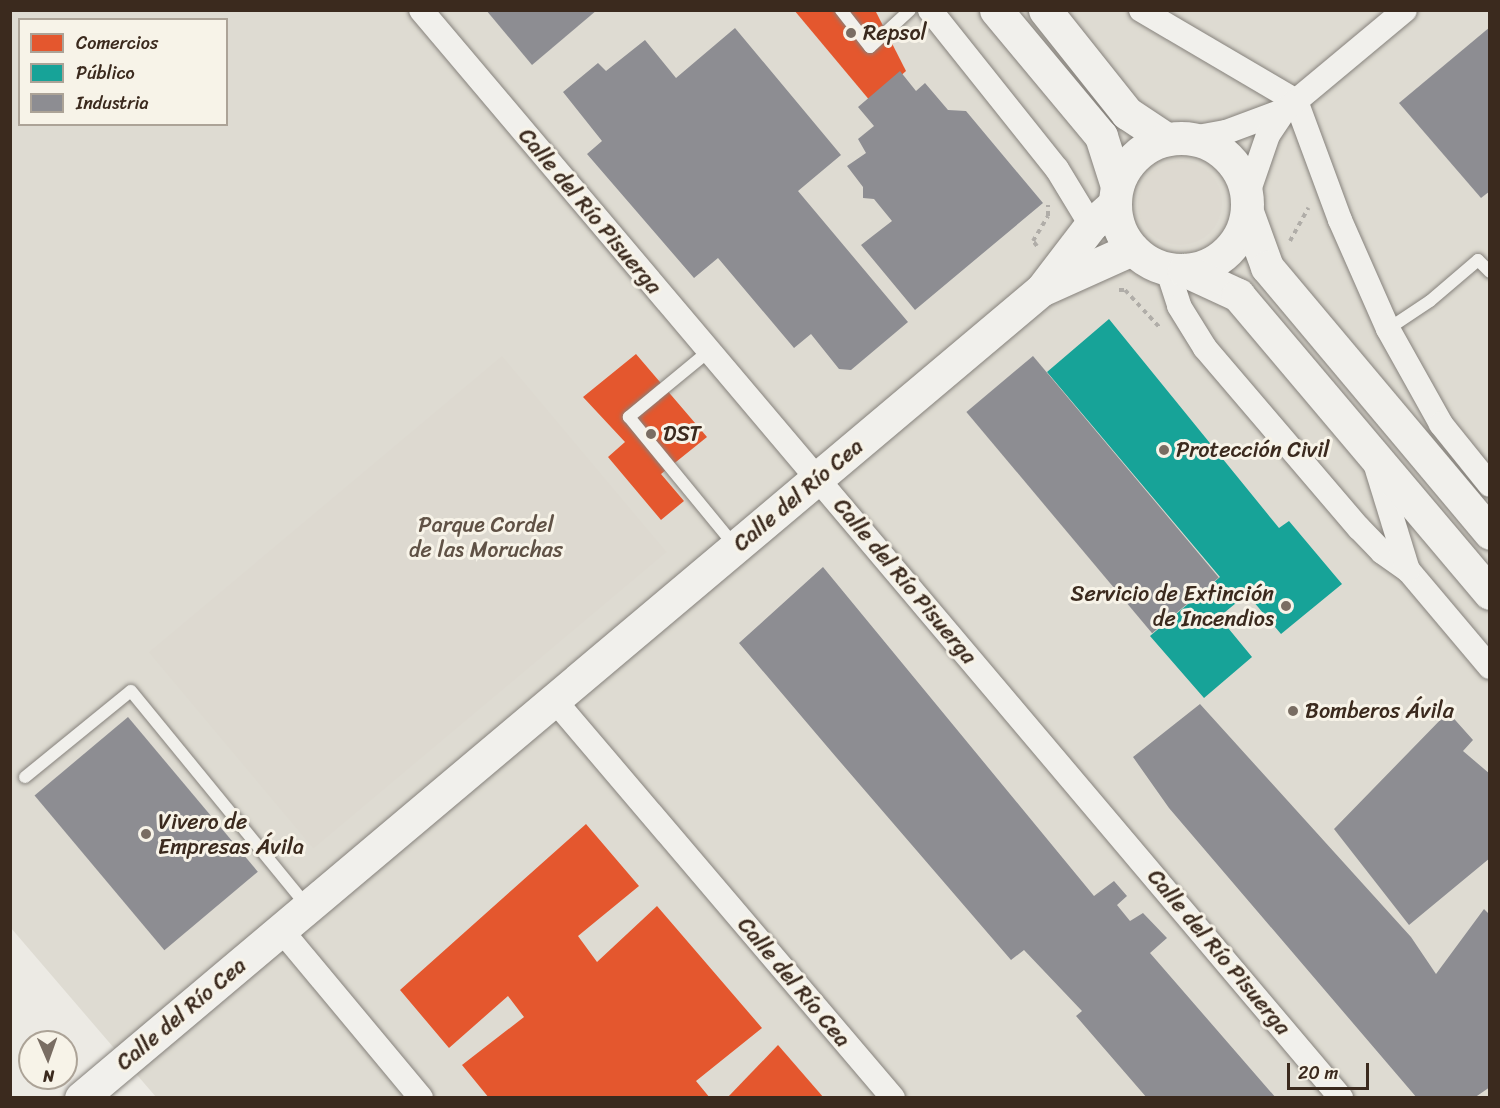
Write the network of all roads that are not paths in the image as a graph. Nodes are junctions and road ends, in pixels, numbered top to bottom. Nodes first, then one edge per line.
1 (421, 10) edge
2 (841, 10) edge
3 (910, 10) edge
4 (930, 10) edge
5 (996, 10) edge
6 (1045, 10) edge
7 (1141, 10) edge
8 (1405, 10) edge
9 (1290, 105) junction
10 (1179, 139) junction
11 (1247, 204) junction
12 (1107, 205) junction
13 (1132, 249) junction
14 (1175, 269) junction
15 (1490, 272) edge
16 (1049, 278) junction
17 (1388, 329) junction
18 (709, 351) junction
19 (1372, 453) junction
20 (1485, 471) edge
21 (818, 478) junction
22 (1490, 533) edge
23 (736, 547) junction
24 (1408, 570) junction
25 (1490, 593) edge
26 (1490, 667) edge
27 (556, 702) junction
28 (25, 777) dead end
29 (307, 907) junction
30 (282, 931) junction
31 (81, 1098) edge
32 (421, 1098) edge
33 (893, 1098) edge
34 (1341, 1098) edge

1 - 18 street, Calle del Río Pisuerga
2 - 3 lane
4 - 12 street
5 - 12 main road
6 - 10 main road
7 - 9 street
8 - 9 street
9 - 10 street
9 - 11 street
9 - 17 street
10 - 11 main road
10 - 12 main road
11 - 14 main road
11 - 22 main road
12 - 13 main road
12 - 16 main road, Calle del Río Cea
13 - 14 main road
13 - 16 main road, Calle del Río Cea
14 - 19 main road
14 - 24 street
15 - 17 lane
16 - 21 main road, Calle del Río Cea
17 - 20 street
18 - 21 street, Calle del Río Pisuerga
18 - 23 lane
19 - 24 street
19 - 25 main road
21 - 23 main road, Calle del Río Cea
21 - 34 street, Calle del Río Pisuerga
23 - 27 main road, Calle del Río Cea
24 - 26 street
27 - 29 main road, Calle del Río Cea
27 - 33 street, Calle del Río Cea
28 - 29 lane
29 - 30 main road, Calle del Río Cea
30 - 31 main road, Calle del Río Cea
30 - 32 street

